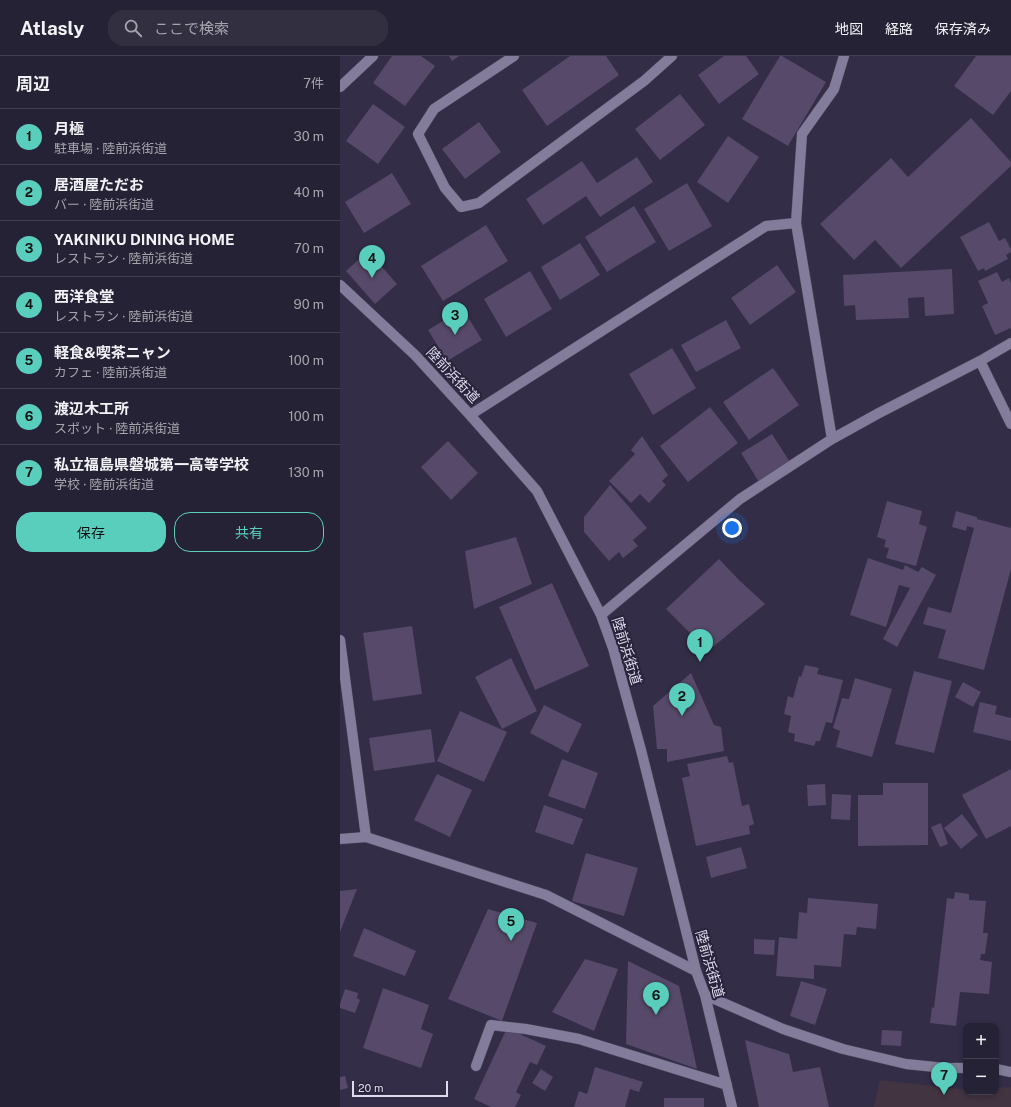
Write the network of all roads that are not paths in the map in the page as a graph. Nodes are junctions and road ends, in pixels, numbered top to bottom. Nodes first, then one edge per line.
1 (373, 56) edge
2 (514, 56) edge
3 (672, 56) edge
4 (844, 56) edge
5 (340, 87) edge
6 (796, 223) junction
7 (340, 285) edge
8 (1011, 343) edge
9 (980, 361) junction
10 (470, 415) junction
11 (1011, 424) edge
12 (832, 439) junction
13 (601, 616) junction
14 (340, 640) edge
15 (366, 837) junction
16 (340, 839) edge
17 (696, 971) junction
18 (706, 995) junction
19 (476, 1066) dead end
20 (963, 1068) edge
21 (999, 1070) edge
22 (1011, 1072) edge
23 (727, 1085) junction
24 (732, 1107) edge

1 - 5 street
2 - 3 street
4 - 6 street
6 - 10 street
6 - 12 street
7 - 10 street, 陸前浜街道
8 - 9 street
9 - 11 street
9 - 12 street
10 - 13 street, 陸前浜街道
12 - 13 street
13 - 17 street, 陸前浜街道
14 - 15 street
15 - 16 street
15 - 17 street
17 - 18 street, 陸前浜街道
18 - 20 street
18 - 23 street, 陸前浜街道
19 - 23 street
21 - 22 street
23 - 24 street, 陸前浜街道

